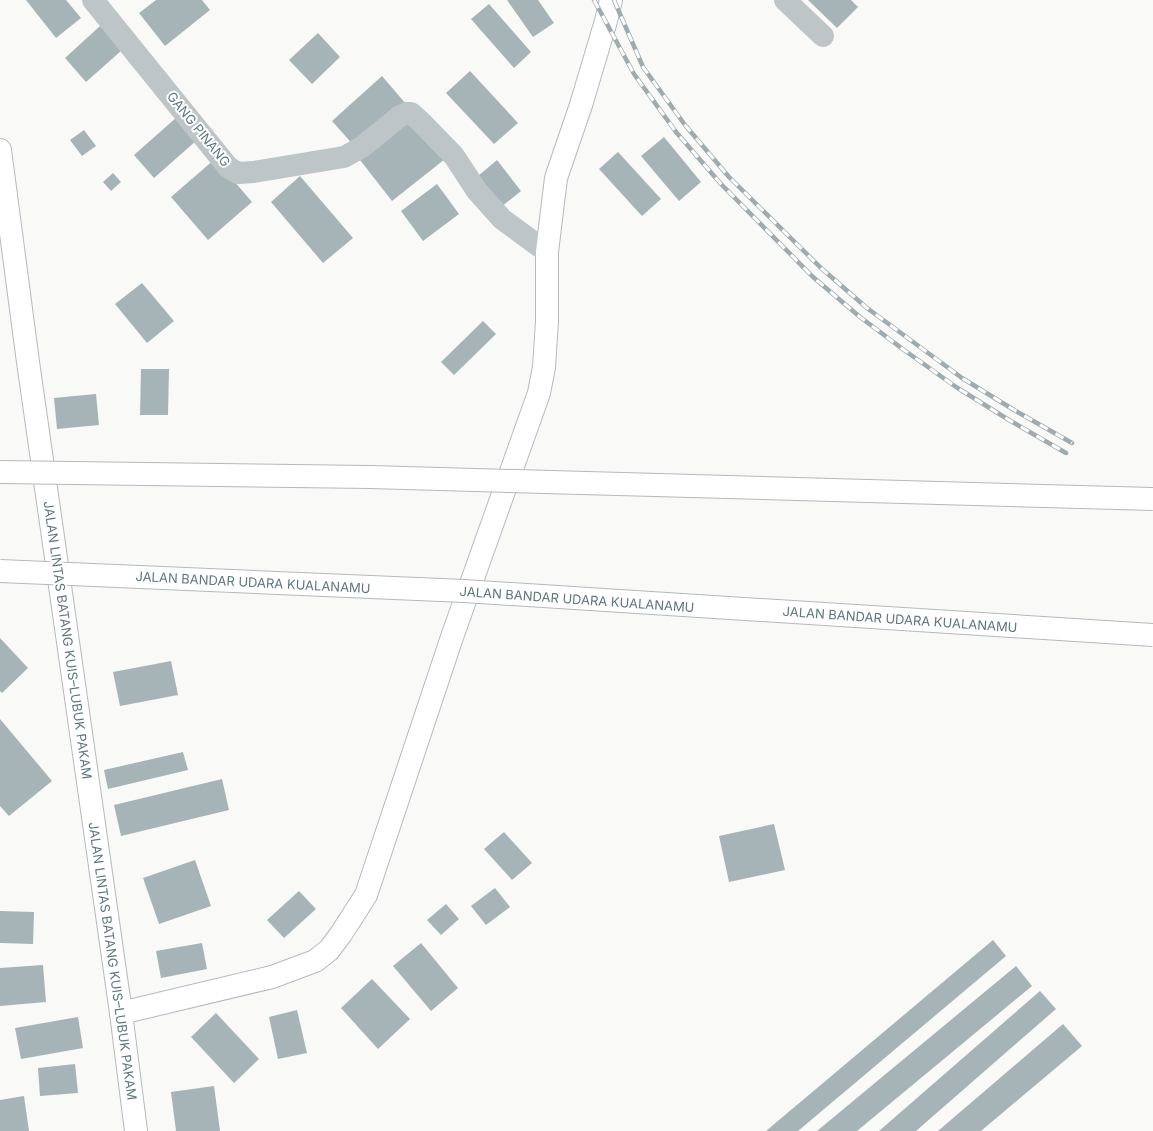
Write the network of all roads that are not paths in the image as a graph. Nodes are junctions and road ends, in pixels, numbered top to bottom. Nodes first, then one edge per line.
1 (94, 0) edge
2 (611, 0) edge
3 (785, 0) edge
4 (823, 36) dead end
5 (0, 150) edge
6 (547, 252) junction
7 (0, 472) edge
8 (1153, 499) edge
9 (0, 571) edge
10 (1153, 635) edge
11 (121, 1013) junction
12 (136, 1131) edge

1 - 6 street, GANG PINANG
2 - 6 main road
3 - 4 street
5 - 11 main road, JALAN LINTAS BATANG KUIS–LUBUK PAKAM
6 - 11 main road
7 - 8 main road, bridge
9 - 10 main road, JALAN BANDAR UDARA KUALANAMU, bridge
11 - 12 main road, JALAN LINTAS BATANG KUIS–LUBUK PAKAM

